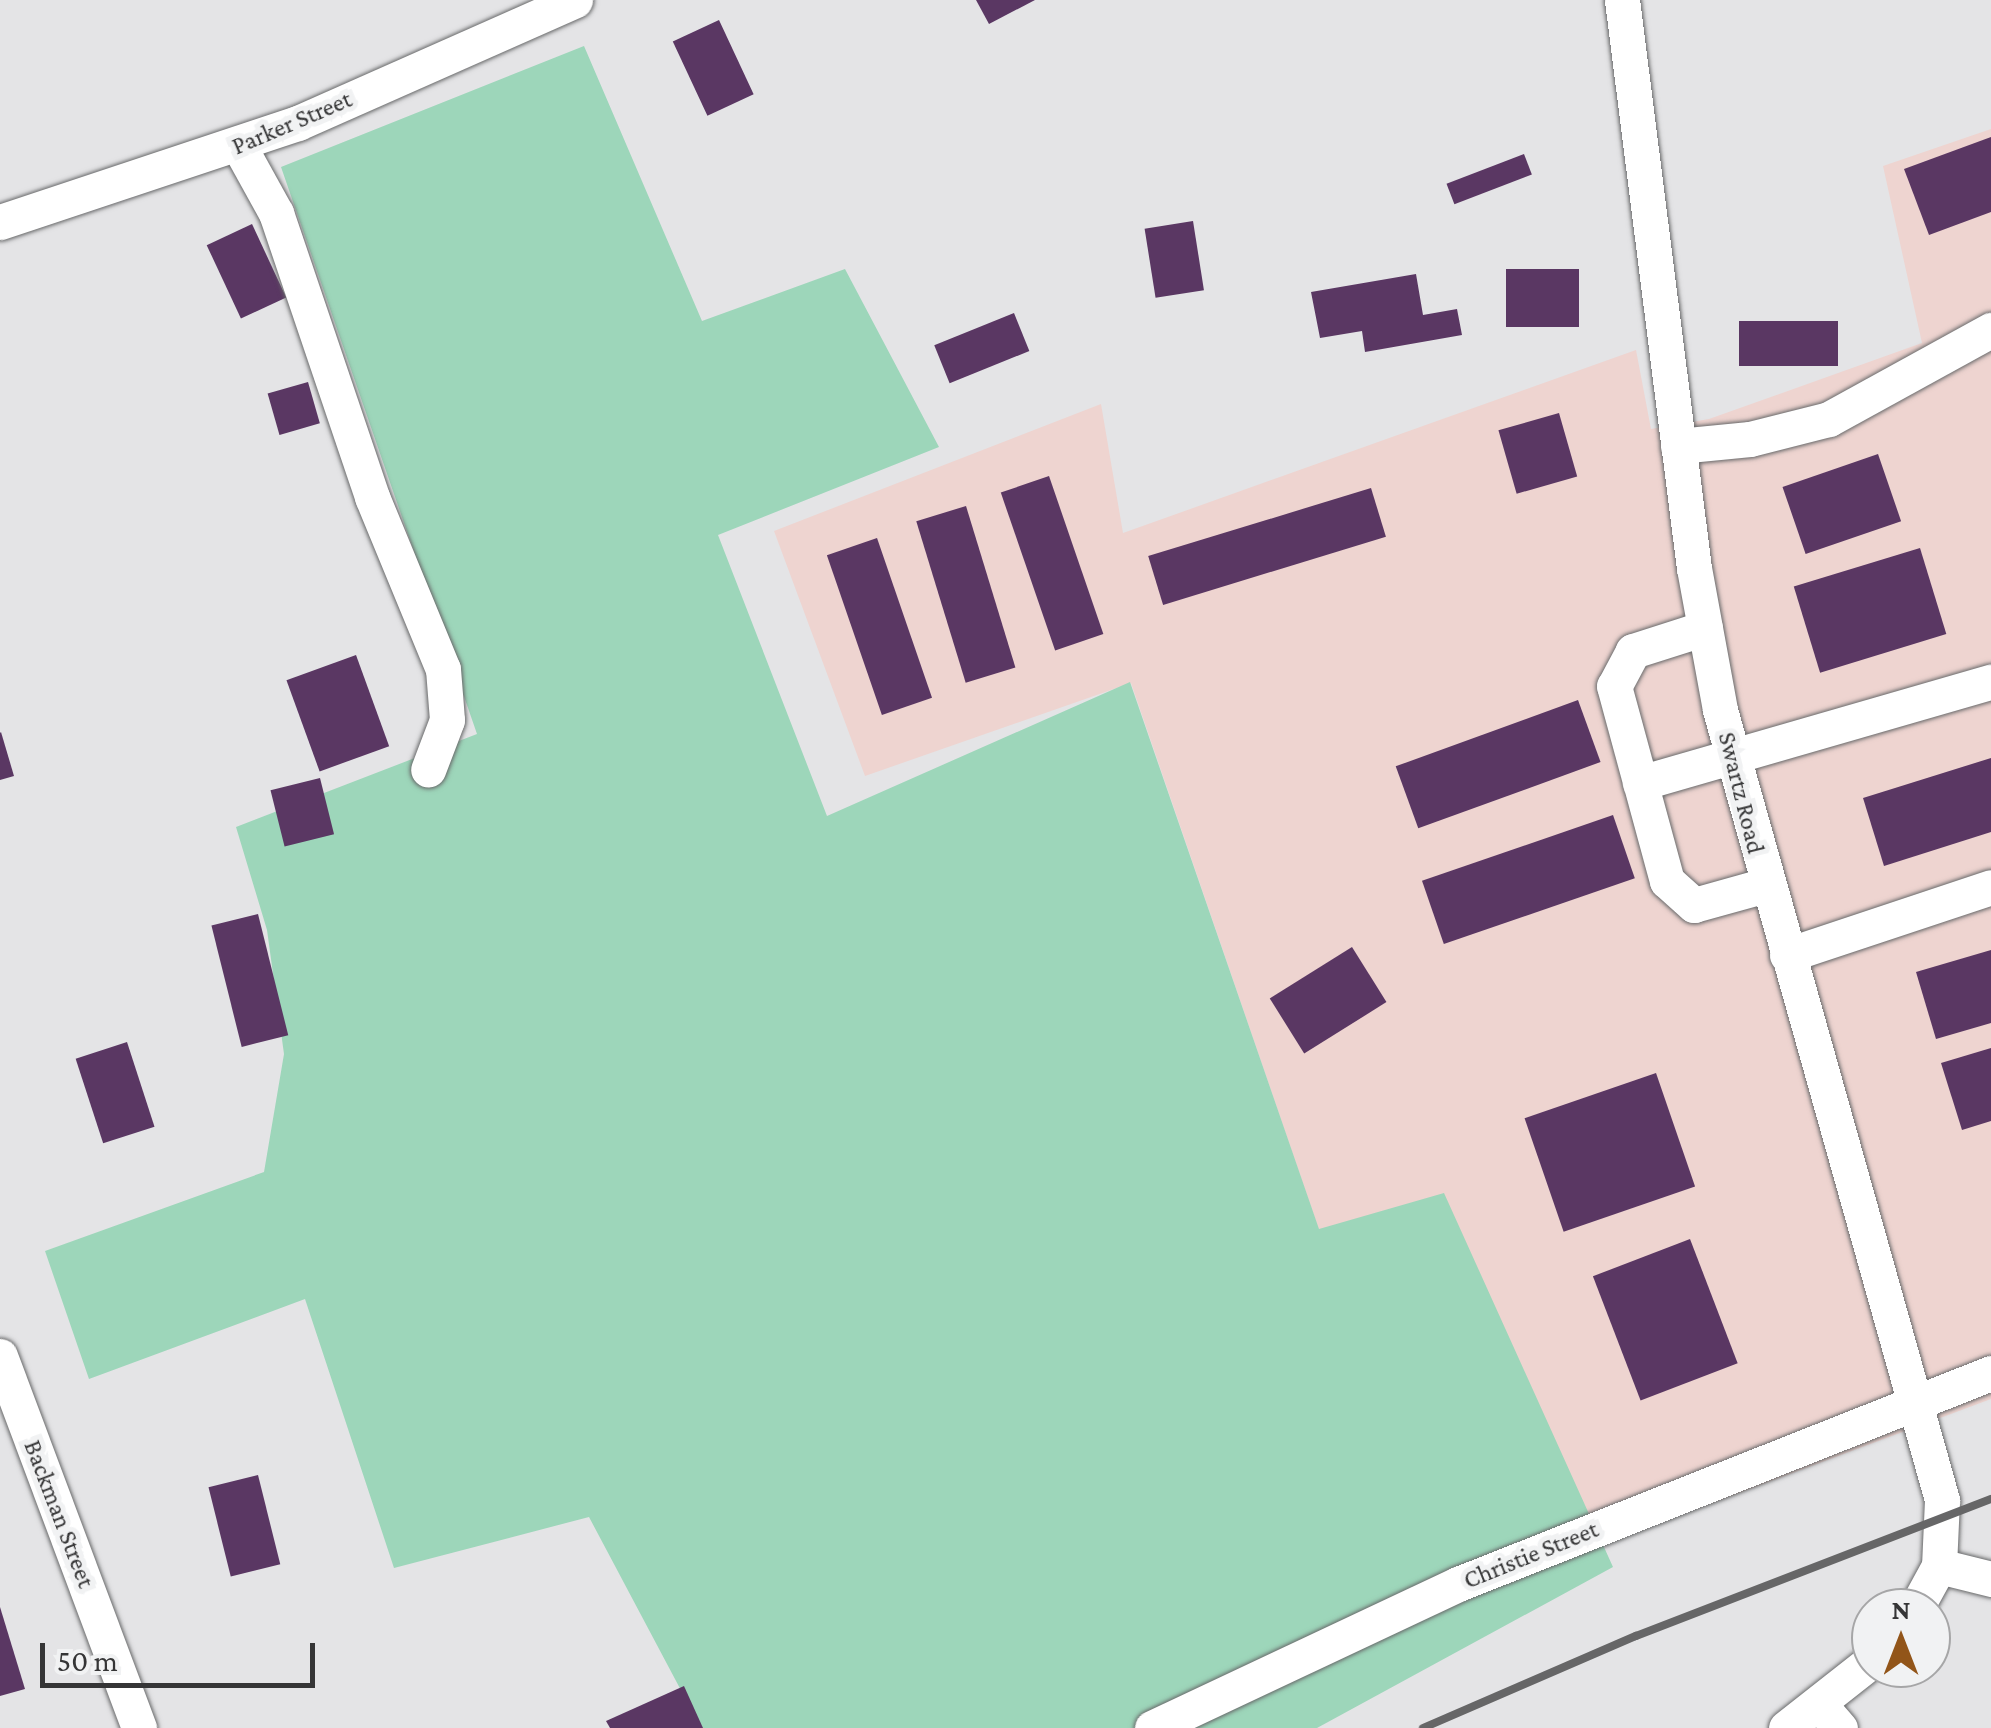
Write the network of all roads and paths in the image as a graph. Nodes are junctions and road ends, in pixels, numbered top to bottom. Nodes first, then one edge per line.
1 (575, 0) edge
2 (1622, 0) edge
3 (239, 146) junction
4 (0, 222) edge
5 (1991, 330) edge
6 (1678, 446) junction
7 (1705, 628) junction
8 (1991, 682) edge
9 (1732, 760) junction
10 (428, 770) dead end
11 (1640, 783) junction
12 (1766, 885) junction
13 (1991, 887) edge
14 (1787, 955) junction
15 (0, 1356) edge
16 (1991, 1372) edge
17 (1918, 1399) junction
18 (1939, 1566) junction
19 (1991, 1579) edge
20 (1927, 1588) edge
21 (1851, 1688) edge
22 (1830, 1716) edge
23 (140, 1728) edge
24 (1152, 1728) edge
25 (1786, 1728) edge

1 - 3 street, Parker Street
2 - 6 street, Swartz Road
3 - 4 street, Parker Street
3 - 10 street
5 - 6 street
6 - 7 street, Swartz Road
7 - 9 street, Swartz Road
7 - 11 street
8 - 9 street
9 - 11 street
9 - 12 street, Swartz Road
11 - 12 street
12 - 14 street, Swartz Road
13 - 14 street
14 - 17 street, Swartz Road
15 - 23 street, Backman Street
16 - 17 street, Christie Street
17 - 18 street, Swartz Road
17 - 24 street, Christie Street
18 - 19 street
18 - 20 street
21 - 22 street
22 - 25 street

